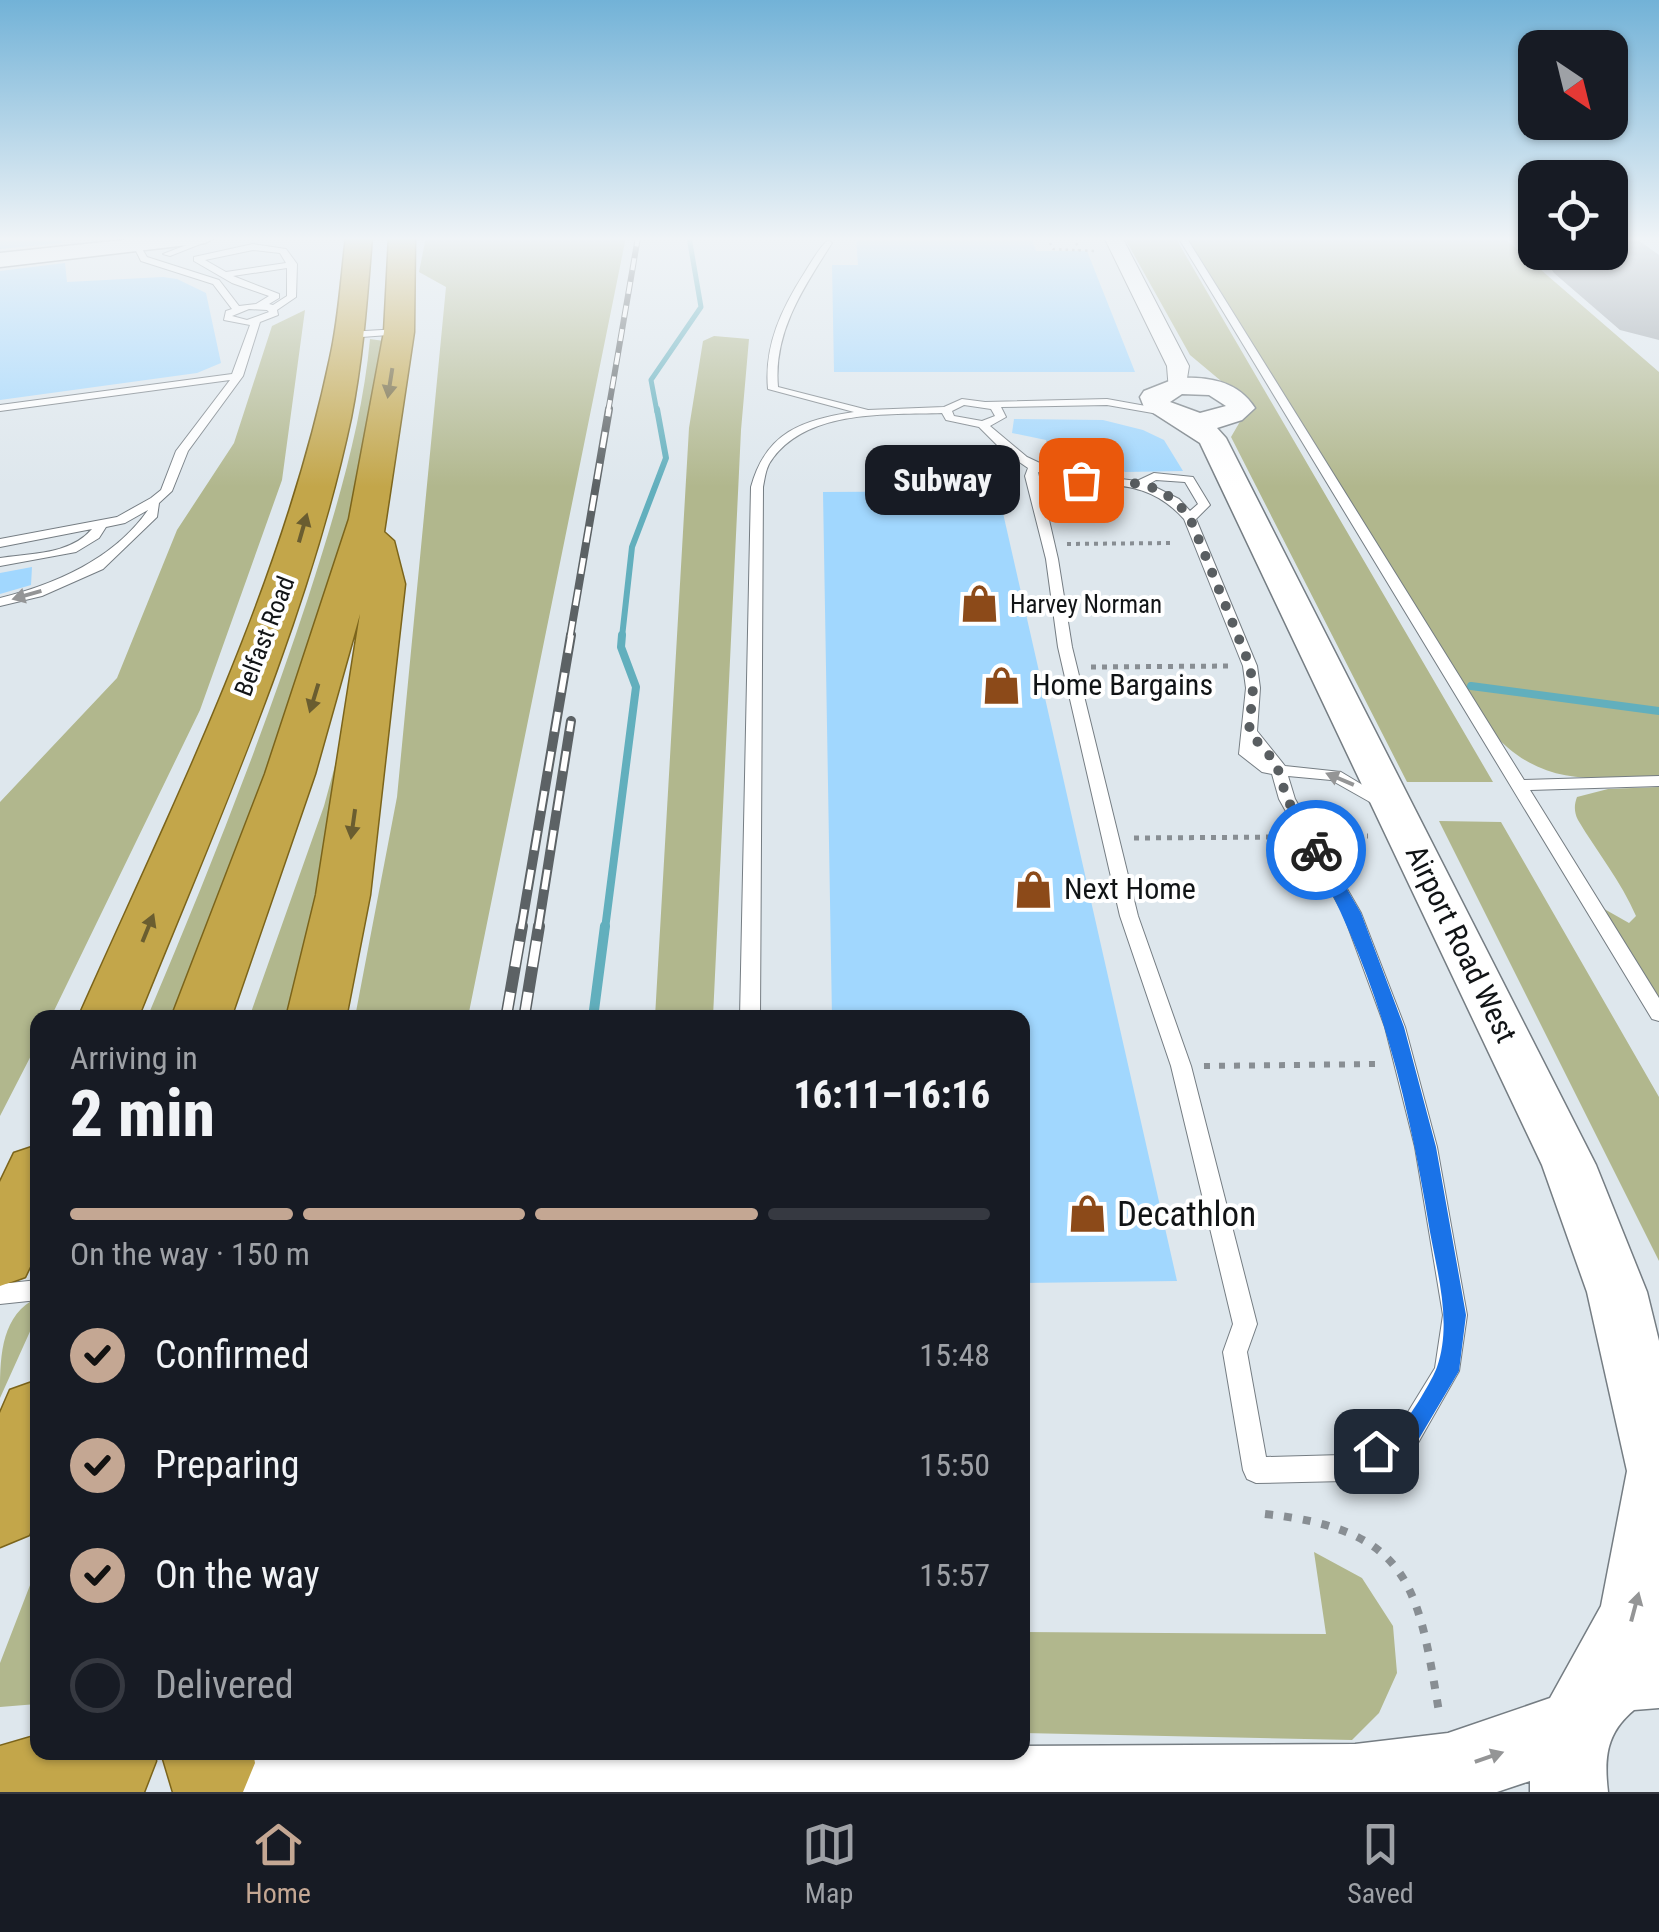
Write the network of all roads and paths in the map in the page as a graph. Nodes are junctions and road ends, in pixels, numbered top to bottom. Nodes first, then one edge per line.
1 (237, 321) edge
2 (260, 321) edge
3 (349, 321) edge
4 (398, 321) edge
5 (785, 321) edge
6 (1145, 321) edge
7 (1233, 321) edge
8 (256, 322) junction
9 (398, 332) junction
10 (348, 335) junction
11 (238, 376) junction
12 (1053, 402) junction
13 (1107, 402) junction
14 (988, 404) junction
15 (1186, 404) junction
16 (0, 408) edge
17 (946, 410) junction
18 (868, 412) junction
19 (1002, 413) junction
20 (983, 424) junction
21 (1034, 467) junction
22 (1142, 483) junction
23 (156, 501) junction
24 (1190, 518) junction
25 (368, 519) junction
26 (102, 524) junction
27 (0, 542) edge
28 (1049, 544) junction
29 (1170, 544) dead end
30 (0, 562) edge
31 (0, 602) edge
32 (1250, 666) junction
33 (1070, 667) junction
34 (1249, 732) junction
35 (1259, 766) junction
36 (1278, 770) junction
37 (1659, 782) edge
38 (1522, 786) junction
39 (1287, 799) junction
40 (1402, 822) junction
41 (1309, 836) junction
42 (1111, 838) junction
43 (111, 1010) edge
44 (204, 1010) edge
45 (318, 1010) edge
46 (750, 1010) edge
47 (1659, 1014) edge
48 (1382, 1064) dead end
49 (1181, 1066) junction
50 (30, 1190) edge
51 (0, 1255) edge
52 (30, 1291) edge
53 (0, 1294) edge
54 (30, 1436) edge
55 (1659, 1471) edge
56 (0, 1506) edge
57 (1264, 1514) dead end
58 (1599, 1722) edge
59 (170, 1768) edge
60 (352, 1768) edge
61 (1448, 1771) junction
62 (2, 1792) edge

1 - 8 lane
2 - 8 lane
3 - 10 highway, Belfast Road
4 - 9 highway
5 - 18 lane
6 - 15 street
7 - 38 lane
8 - 11 lane
9 - 10 lane
9 -> 25 highway
43 -> 10 highway, Belfast Road
11 - 16 lane
11 - 23 lane
12 - 13 lane
12 - 14 lane
12 - 19 lane
13 - 15 lane
13 - 15 lane
14 - 17 lane
14 - 19 lane
15 - 15 street, Airport Road West
15 - 40 street, Airport Road West
17 - 18 lane
17 - 20 lane
18 - 46 lane
19 - 20 lane
20 - 21 lane
21 - 22 lane
21 - 28 lane
22 - 24 lane
22 - 24 lane
23 - 26 lane
23 -> 31 lane
24 - 32 lane
25 -> 44 highway
25 -> 45 highway
26 - 27 lane
26 - 30 lane
28 - 29 path
28 - 33 lane
32 - 33 path
32 - 34 lane
33 - 42 lane
34 - 35 lane
34 - 36 lane
35 - 36 lane
35 - 39 lane
36 - 39 lane
40 -> 36 lane
37 - 38 lane
38 - 47 lane
39 - 41 lane
40 - 41 path
40 - 55 street, Airport Road West
41 - 42 path
41 - 49 lane
42 - 49 lane
48 - 49 path
50 - 51 highway
52 - 53 lane
54 - 56 highway
58 -> 55 street, Airport Road West
57 - 61 path
61 -> 58 street
59 - 60 street
59 - 62 highway
60 - 61 street

